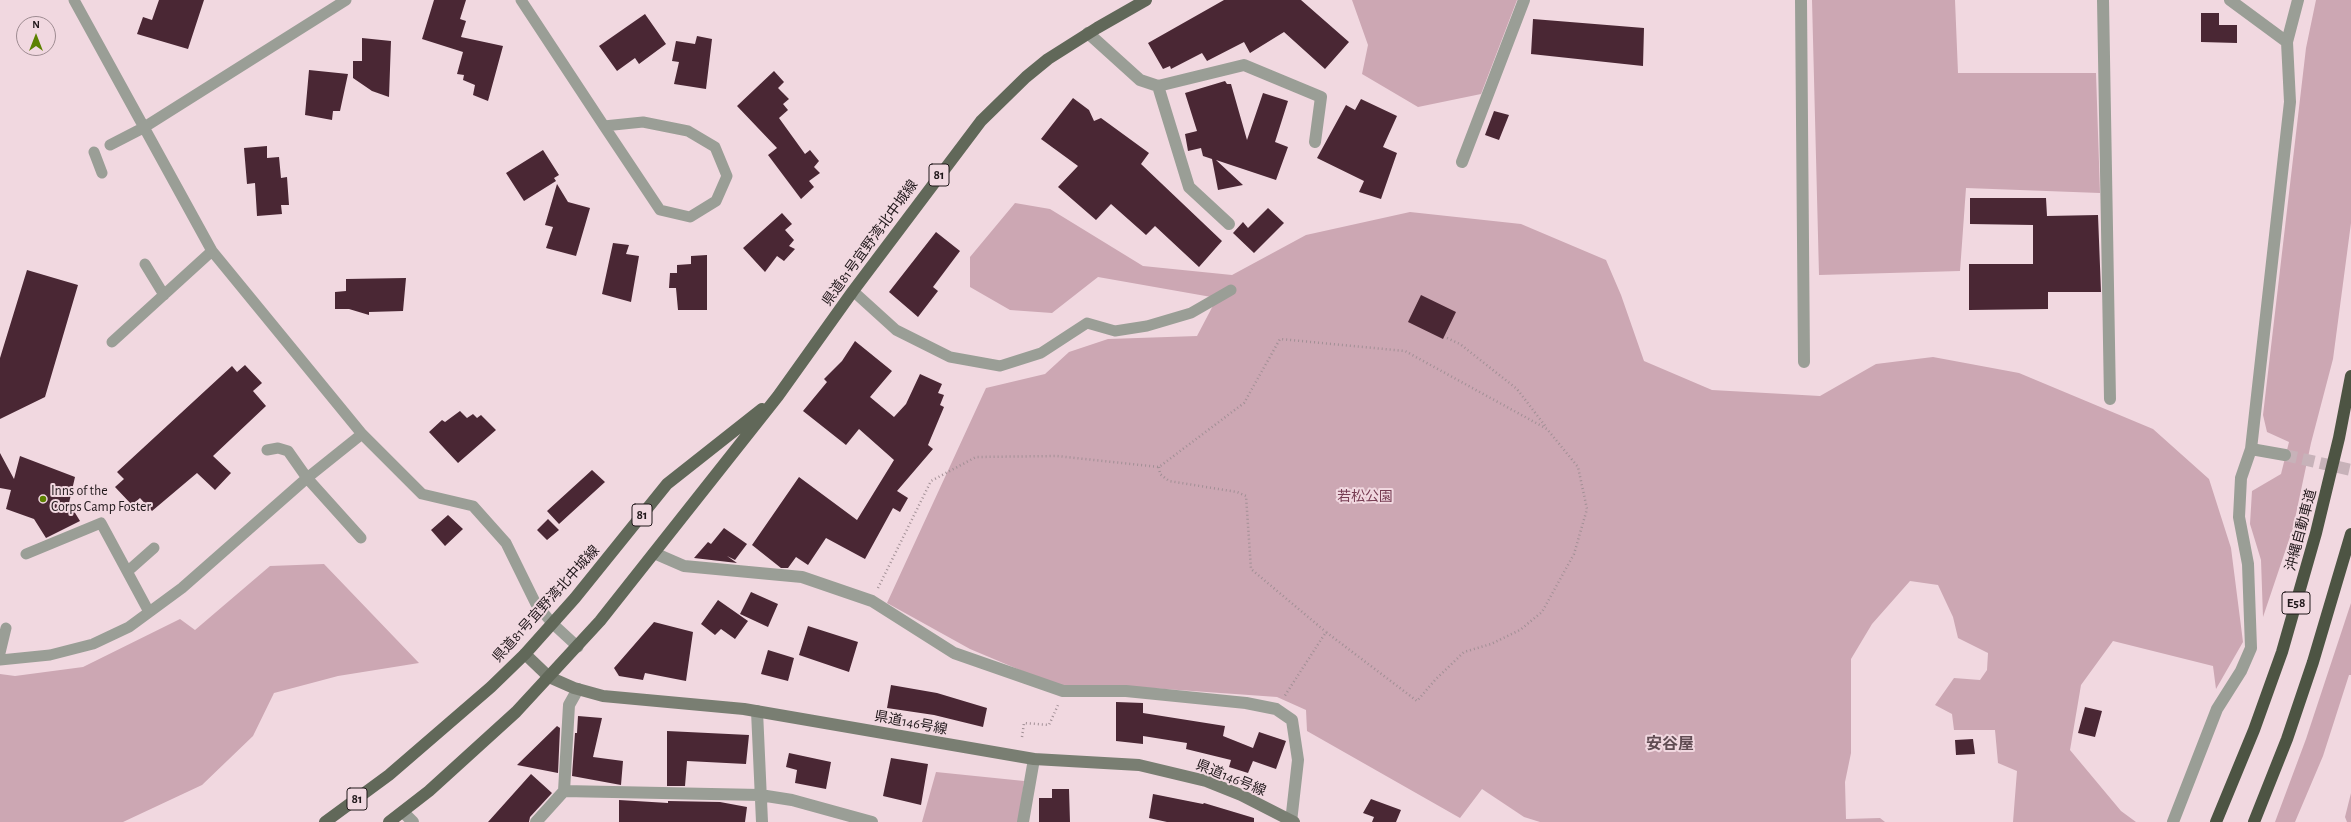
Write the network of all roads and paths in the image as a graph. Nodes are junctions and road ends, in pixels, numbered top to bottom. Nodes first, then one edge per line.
1 (74, 0) edge
2 (346, 0) edge
3 (521, 0) edge
4 (1146, 0) edge
5 (1524, 0) edge
6 (1801, 0) edge
7 (2103, 0) edge
8 (2230, 0) edge
9 (2298, 0) edge
10 (1088, 33) junction
11 (2287, 42) junction
12 (1158, 86) junction
13 (604, 126) junction
14 (143, 128) junction
15 (1315, 142) dead end
16 (110, 145) dead end
17 (94, 152) dead end
18 (1462, 162) dead end
19 (102, 173) dead end
20 (1229, 224) dead end
21 (212, 251) junction
22 (145, 264) dead end
23 (1231, 290) dead end
24 (853, 291) junction
25 (164, 295) junction
26 (1447, 338) dead end
27 (112, 342) dead end
28 (1804, 362) dead end
29 (2351, 376) edge
30 (778, 396) junction
31 (2110, 399) dead end
32 (1547, 429) junction
33 (362, 434) junction
34 (267, 450) dead end
35 (2251, 450) junction
36 (2285, 455) tunnel mouth
37 (1159, 467) junction
38 (306, 478) junction
39 (2351, 534) edge
40 (361, 538) dead end
41 (154, 548) dead end
42 (654, 553) junction
43 (26, 554) dead end
44 (128, 571) junction
45 (872, 601) junction
46 (149, 612) junction
47 (552, 623) junction
48 (6, 628) dead end
49 (1326, 632) junction
50 (578, 647) junction
51 (0, 653) edge
52 (525, 654) junction
53 (0, 660) edge
54 (549, 677) junction
55 (578, 689) junction
56 (1063, 691) junction
57 (1276, 709) junction
58 (757, 711) junction
59 (1022, 737) dead end
60 (1034, 759) junction
61 (564, 791) junction
62 (760, 795) junction
63 (403, 812) junction
64 (325, 822) edge
65 (389, 822) edge
66 (413, 822) edge
67 (536, 822) edge
68 (762, 822) edge
69 (872, 822) edge
70 (1023, 822) edge
71 (1292, 822) edge
72 (2173, 822) edge
73 (2216, 822) edge
74 (2254, 822) edge

1 - 14 lane
2 - 14 lane
3 - 13 lane
4 - 10 main road, 県道81号宜野湾北中城線 / 81
5 - 18 street
6 - 28 street
7 - 31 street
8 - 11 street
9 - 11 street
10 - 12 street
10 - 24 main road, 県道81号宜野湾北中城線 / 81
11 - 35 street
12 - 15 street
12 - 20 street
13 - 13 lane
14 - 16 lane
14 - 21 lane
17 - 19 lane
21 - 25 lane
21 - 33 lane
22 - 25 lane
23 - 24 lane
24 - 30 main road, 県道81号宜野湾北中城線 / 81
25 - 27 lane
26 - 32 path
29 - 73 highway, 沖縄自動車道 / E58
30 - 42 main road, 県道81号宜野湾北中城線 / 81
30 - 47 main road, 県道81号宜野湾北中城線 / 81
32 - 37 path
32 - 49 path
33 - 38 lane
33 - 47 lane
34 - 38 lane
35 - 36 street
35 - 72 street
37 - 45 path
37 - 49 path
38 - 40 lane
38 - 46 lane
39 - 74 highway, E58
41 - 44 lane
42 - 45 street
42 - 50 main road, 県道81号宜野湾北中城線 / 81
43 - 44 lane
44 - 46 lane
45 - 56 street
46 - 53 lane
47 - 50 lane
47 - 52 main road, 県道81号宜野湾北中城線 / 81
48 - 51 lane
49 - 57 path
50 - 54 main road, 県道81号宜野湾北中城線 / 81
52 - 54 main road, 県道146号線
52 - 64 main road, 県道81号宜野湾北中城線 / 81
54 - 55 main road, 県道146号線
54 - 63 main road, 県道81号宜野湾北中城線 / 81
55 - 58 main road, 県道146号線
55 - 61 street
56 - 57 street
56 - 59 path
57 - 71 street
58 - 60 main road, 県道146号線
58 - 62 street
60 - 70 street
60 - 71 main road, 県道146号線
61 - 62 street
61 - 67 street
62 - 68 street
62 - 69 street
63 - 65 main road, 県道81号宜野湾北中城線 / 81
63 - 66 street

